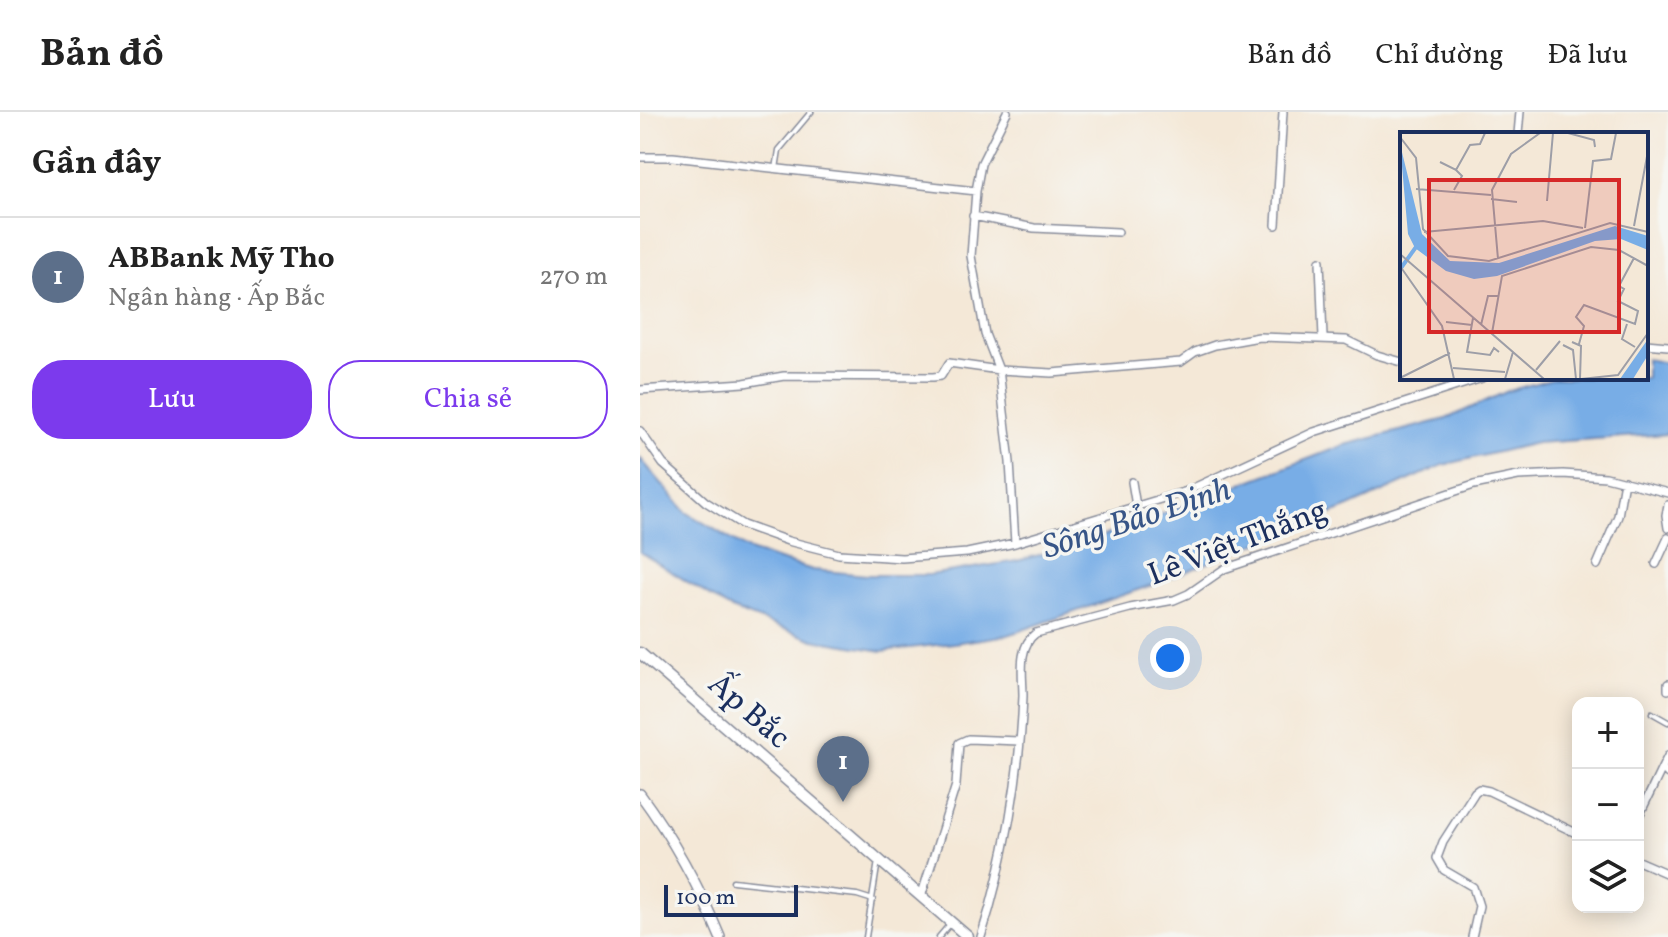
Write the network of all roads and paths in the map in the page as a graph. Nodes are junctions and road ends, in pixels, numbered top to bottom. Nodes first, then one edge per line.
1 (811, 112) edge
2 (1007, 112) edge
3 (1283, 112) edge
4 (1520, 112) edge
5 (1518, 132) edge
6 (640, 157) edge
7 (776, 169) junction
8 (976, 191) junction
9 (973, 216) junction
10 (1276, 225) dead end
11 (1118, 232) dead end
12 (1320, 261) dead end
13 (1323, 338) junction
14 (1648, 344) edge
15 (1668, 346) edge
16 (1400, 361) edge
17 (999, 370) junction
18 (1476, 380) edge
19 (640, 390) edge
20 (640, 431) edge
21 (1624, 481) junction
22 (1132, 482) dead end
23 (1668, 493) edge
24 (1668, 505) edge
25 (1136, 506) junction
26 (1668, 528) edge
27 (1668, 538) edge
28 (1015, 543) junction
29 (1656, 564) dead end
30 (1597, 565) dead end
31 (640, 653) edge
32 (1652, 713) dead end
33 (1668, 722) edge
34 (1019, 741) junction
35 (1668, 756) edge
36 (1665, 771) edge
37 (640, 794) edge
38 (1644, 808) edge
39 (1572, 831) edge
40 (878, 859) junction
41 (1644, 864) edge
42 (1668, 874) edge
43 (733, 881) dead end
44 (921, 897) junction
45 (873, 900) junction
46 (951, 923) junction
47 (720, 937) edge
48 (866, 937) edge
49 (939, 937) edge
50 (968, 937) edge
51 (981, 937) edge
52 (1472, 937) edge

1 - 7 lane
2 - 8 street
3 - 10 street
4 - 5 street
6 - 7 street
7 - 8 street
8 - 9 street
9 - 11 street
9 - 17 street
12 - 13 street
13 - 16 street
13 - 17 street
14 - 15 street
17 - 19 street
17 - 28 street
18 - 25 street
20 - 28 street
21 - 23 street, Lê Việt Thắng
21 - 30 street
21 - 34 street, Lê Việt Thắng
22 - 25 street
24 - 26 street
25 - 28 street
27 - 29 street
31 - 40 main road, Ấp Bắc
32 - 33 lane
34 - 44 street
34 - 51 street, Lê Việt Thắng
35 - 36 street
36 - 38 street
37 - 47 street
39 - 52 street
40 - 44 main road, Ấp Bắc
40 - 45 lane
41 - 42 street
43 - 45 lane
44 - 46 main road, Ấp Bắc
45 - 48 lane
46 - 49 lane
46 - 50 main road, Ấp Bắc

